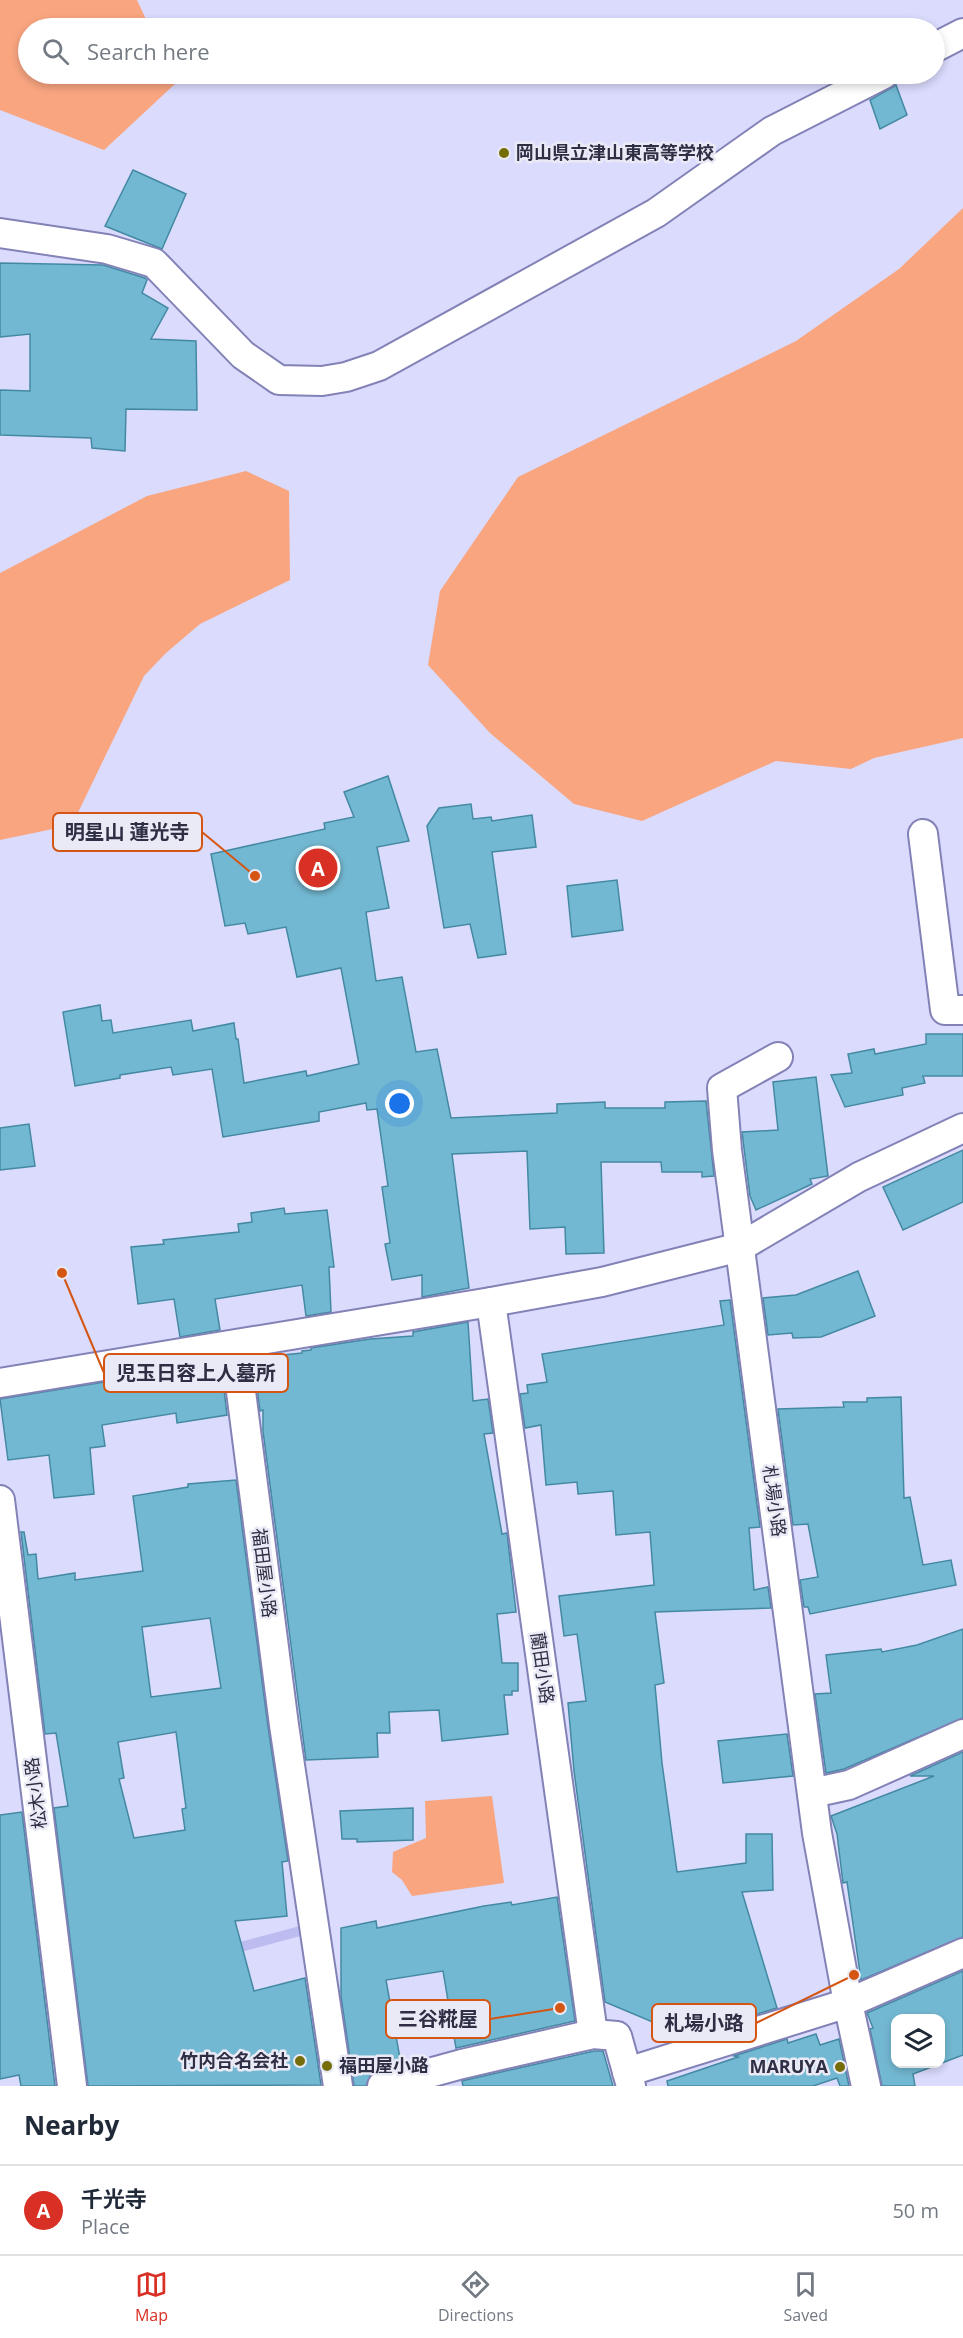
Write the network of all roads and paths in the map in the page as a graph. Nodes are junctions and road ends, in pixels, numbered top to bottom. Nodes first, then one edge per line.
1 (963, 33) edge
2 (945, 42) edge
3 (864, 84) edge
4 (0, 233) edge
5 (923, 834) dead end
6 (963, 1010) edge
7 (778, 1057) dead end
8 (963, 1128) edge
9 (740, 1247) junction
10 (491, 1302) junction
11 (235, 1345) junction
12 (0, 1383) edge
13 (0, 1500) edge
14 (963, 1734) edge
15 (812, 1793) junction
16 (963, 1953) edge
17 (848, 2003) junction
18 (593, 2034) junction
19 (629, 2079) edge
20 (72, 2086) edge
21 (338, 2086) edge
22 (382, 2086) edge
23 (866, 2086) edge

1 - 2 street
3 - 4 street
5 - 6 street
7 - 9 street, 札場小路
8 - 9 street
9 - 10 street
9 - 15 street, 札場小路
10 - 11 street
10 - 18 street, 蘭田小路
11 - 12 street
11 - 21 street, 福田屋小路
13 - 20 street, 松木小路
14 - 15 street
15 - 17 street, 札場小路
16 - 17 street
17 - 19 street
17 - 23 street, 札場小路
18 - 19 street
18 - 22 street

